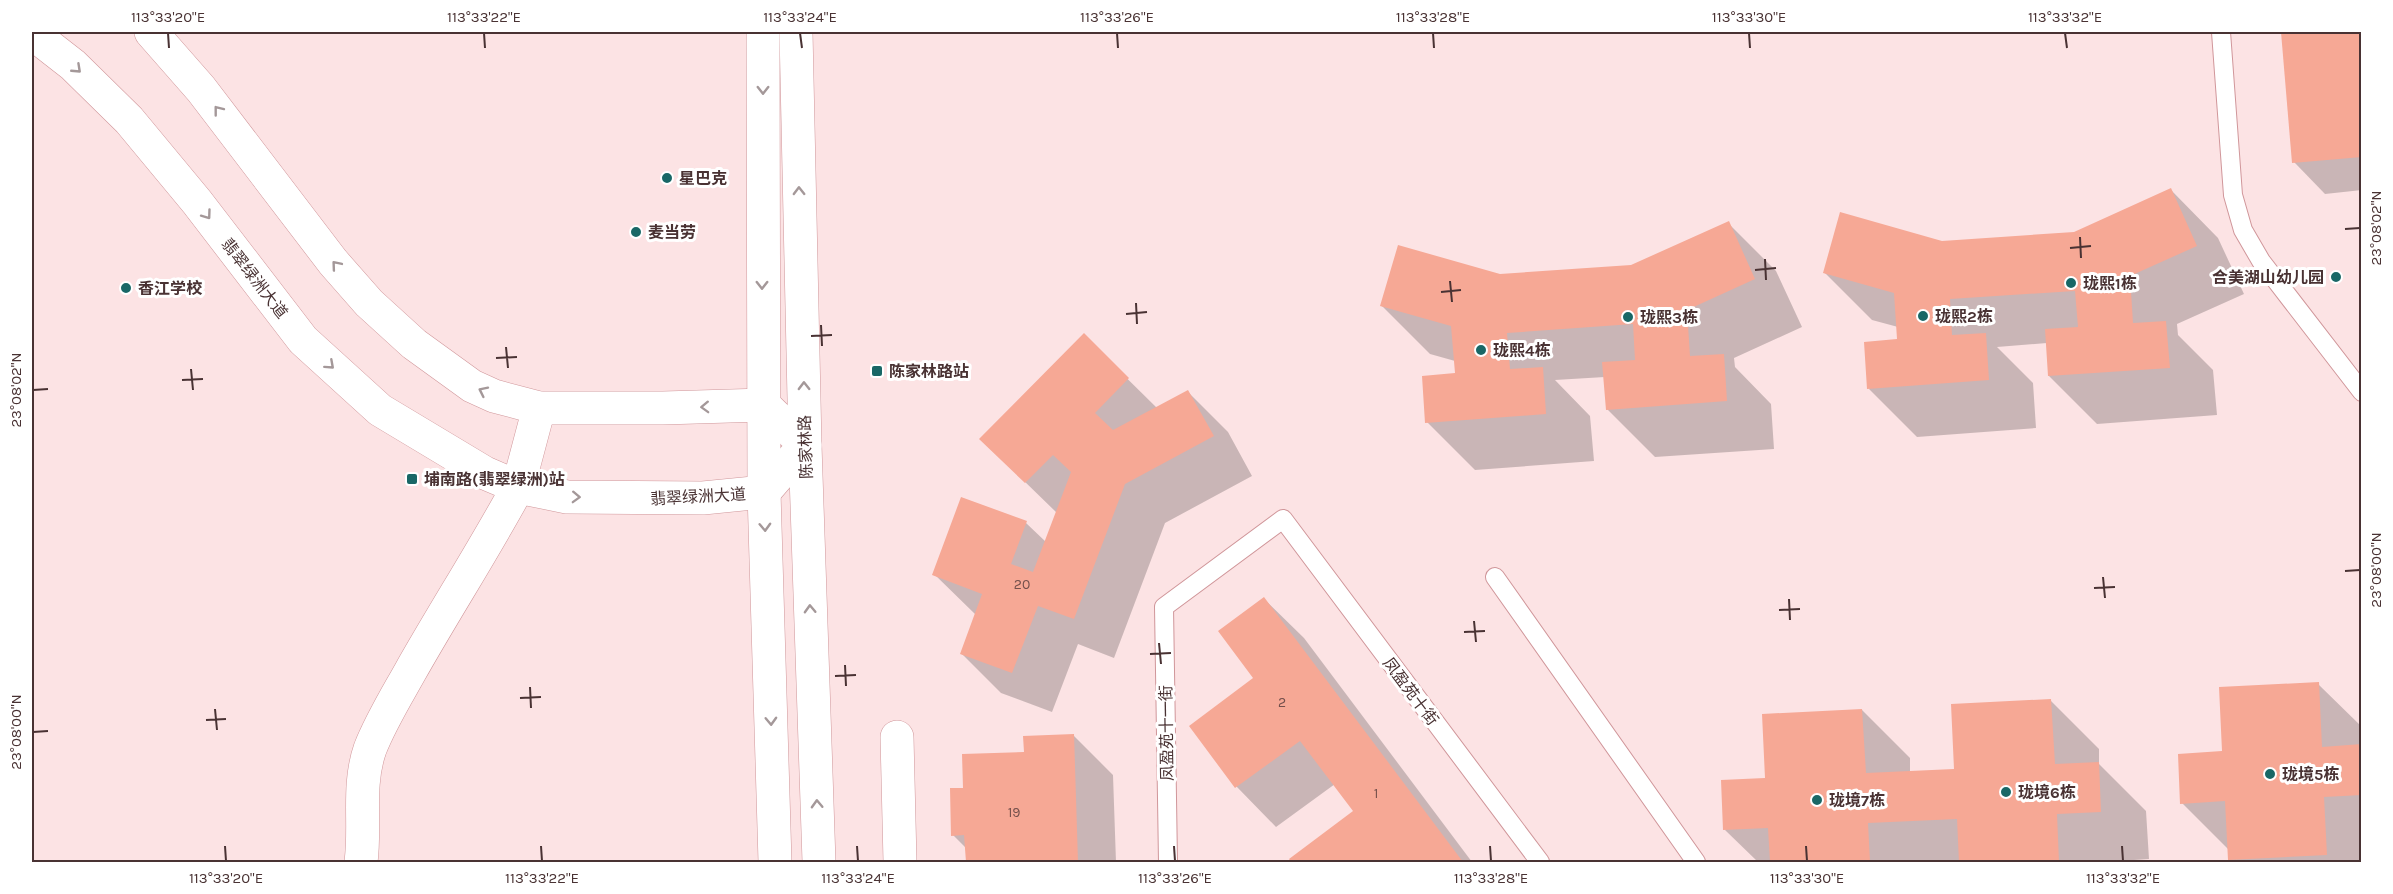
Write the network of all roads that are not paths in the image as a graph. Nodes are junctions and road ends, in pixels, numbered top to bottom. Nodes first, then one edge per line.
1 (151, 32) edge
2 (763, 32) edge
3 (796, 32) edge
4 (2221, 32) edge
5 (32, 33) edge
6 (2361, 392) edge
7 (764, 405) junction
8 (539, 408) junction
9 (805, 445) junction
10 (518, 487) junction
11 (764, 492) junction
12 (1283, 519) joint
13 (1495, 577) dead end
14 (897, 737) dead end
15 (361, 862) edge
16 (776, 862) edge
17 (819, 862) edge
18 (900, 862) edge
19 (1168, 862) edge
20 (1540, 862) edge
21 (1696, 862) edge

8 -> 1 street
2 -> 7 street
9 -> 3 street, 陈家林路
4 - 6 lane
5 -> 10 street, 翡翠绿洲大道
7 -> 8 street
7 - 9 street
7 - 11 street
8 - 10 street
9 - 11 street, 翡翠绿洲大道
17 -> 9 street, 陈家林路
10 -> 11 street, 翡翠绿洲大道
10 - 15 street
11 -> 16 street
12 - 19 lane, 凤盈苑十一街
12 - 20 lane, 凤盈苑十街
13 - 21 lane
14 - 18 street

